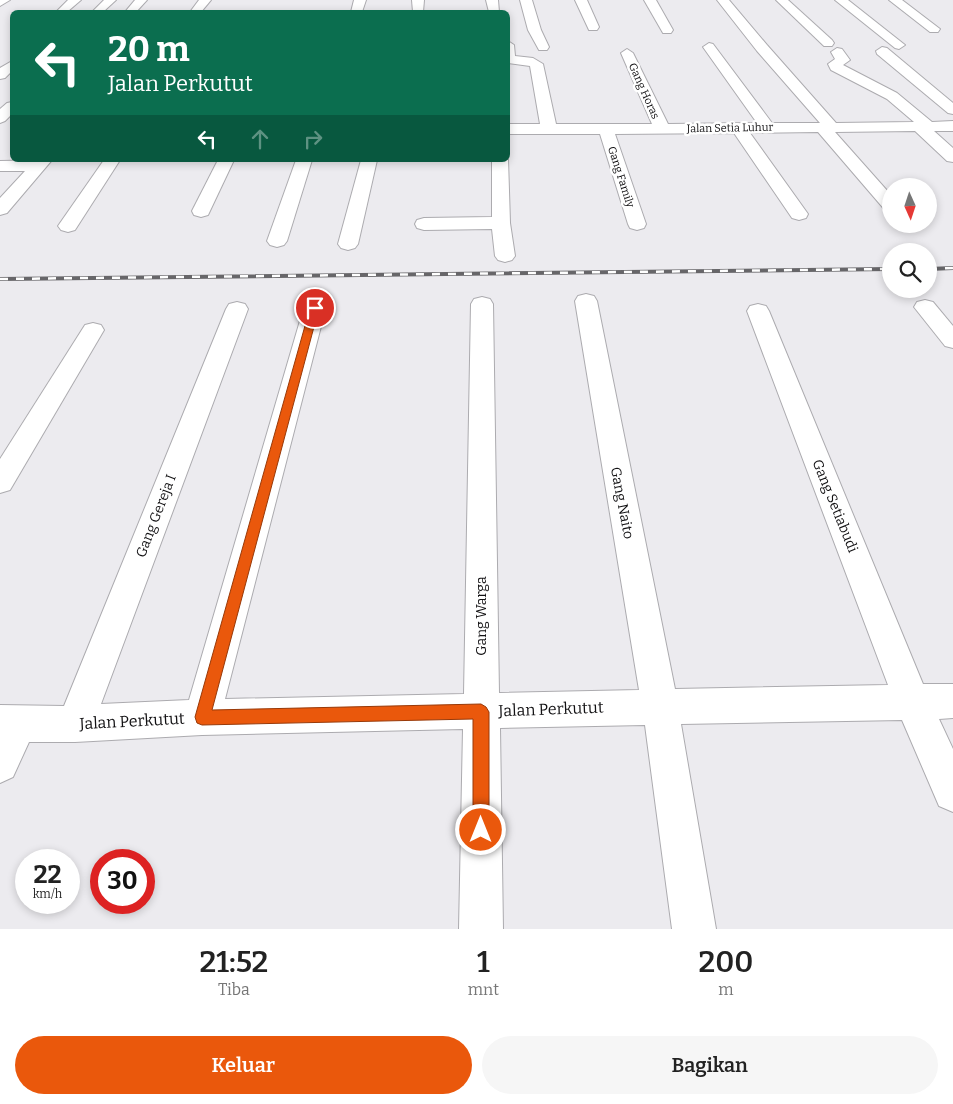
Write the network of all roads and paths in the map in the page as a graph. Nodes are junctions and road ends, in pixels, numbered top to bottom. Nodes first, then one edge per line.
1 (4, 0) edge
2 (75, 0) edge
3 (110, 0) edge
4 (141, 0) edge
5 (205, 0) edge
6 (526, 0) edge
7 (581, 0) edge
8 (650, 0) edge
9 (724, 0) edge
10 (782, 0) edge
11 (841, 0) edge
12 (895, 0) edge
13 (0, 3) edge
14 (63, 10) edge
15 (99, 10) edge
16 (132, 10) edge
17 (197, 10) edge
18 (593, 27) dead end
19 (934, 29) dead end
20 (667, 30) dead end
21 (898, 45) dead end
22 (543, 47) dead end
23 (709, 47) dead end
24 (882, 51) dead end
25 (627, 53) dead end
26 (510, 58) edge
27 (10, 67) edge
28 (0, 75) edge
29 (10, 110) edge
30 (953, 110) edge
31 (953, 126) edge
32 (2, 127) edge
33 (826, 127) junction
34 (924, 127) junction
35 (510, 128) edge
36 (768, 128) junction
37 (549, 129) junction
38 (606, 129) junction
39 (662, 129) junction
40 (739, 129) junction
41 (953, 157) edge
42 (111, 162) edge
43 (225, 162) edge
44 (303, 162) edge
45 (368, 162) edge
46 (500, 162) edge
47 (42, 163) edge
48 (0, 166) edge
49 (882, 195) edge
50 (0, 209) edge
51 (200, 211) dead end
52 (799, 214) dead end
53 (501, 223) junction
54 (424, 224) dead end
55 (637, 224) dead end
56 (68, 226) dead end
57 (277, 240) dead end
58 (348, 244) dead end
59 (506, 256) dead end
60 (586, 301) dead end
61 (482, 304) dead end
62 (925, 307) dead end
63 (315, 308) dead end
64 (237, 309) dead end
65 (758, 310) dead end
66 (93, 330) dead end
67 (953, 341) edge
68 (0, 482) edge
69 (912, 701) junction
70 (953, 701) edge
71 (660, 706) junction
72 (481, 712) junction
73 (202, 717) junction
74 (10, 723) edge
75 (75, 724) junction
76 (0, 764) edge
77 (953, 792) edge
78 (481, 929) edge
79 (694, 929) edge

1 - 13 street
2 - 14 street
3 - 15 street
4 - 16 street
5 - 17 street
6 - 22 street
7 - 18 street
8 - 20 street
9 - 33 street
10 - 34 street
11 - 21 street
12 - 19 street
23 - 36 street
24 - 30 street
25 - 39 street, Gang Horas
26 - 37 street
27 - 28 street
29 - 32 street
31 - 34 street, Jalan Setia Luhur
33 - 34 street, Jalan Setia Luhur
33 - 36 street, Jalan Setia Luhur
33 - 49 street
34 - 41 street
35 - 37 street, Jalan Setia Luhur
36 - 40 street, Jalan Setia Luhur
37 - 38 street, Jalan Setia Luhur
38 - 39 street, Jalan Setia Luhur
38 - 55 street, Gang Family
39 - 40 street, Jalan Setia Luhur
40 - 52 street
42 - 56 street
43 - 51 street
44 - 57 street
45 - 58 street
46 - 53 street
47 - 48 street
47 - 50 street
53 - 54 street
53 - 59 street
60 - 71 street, Gang Naito
61 - 72 street, Gang Warga
62 - 67 street
63 - 73 street
64 - 75 street, Gang Gereja I
65 - 69 street, Gang Setiabudi
66 - 68 street
69 - 70 street, Jalan Perkutut
69 - 71 street, Jalan Perkutut
69 - 77 street, Gang Setiabudi
71 - 72 street, Jalan Perkutut
71 - 79 street, Gang Naito
72 - 73 street, Jalan Perkutut
72 - 78 street, Gang Warga
73 - 75 street, Jalan Perkutut
74 - 75 street, Jalan Perkutut
74 - 76 street

